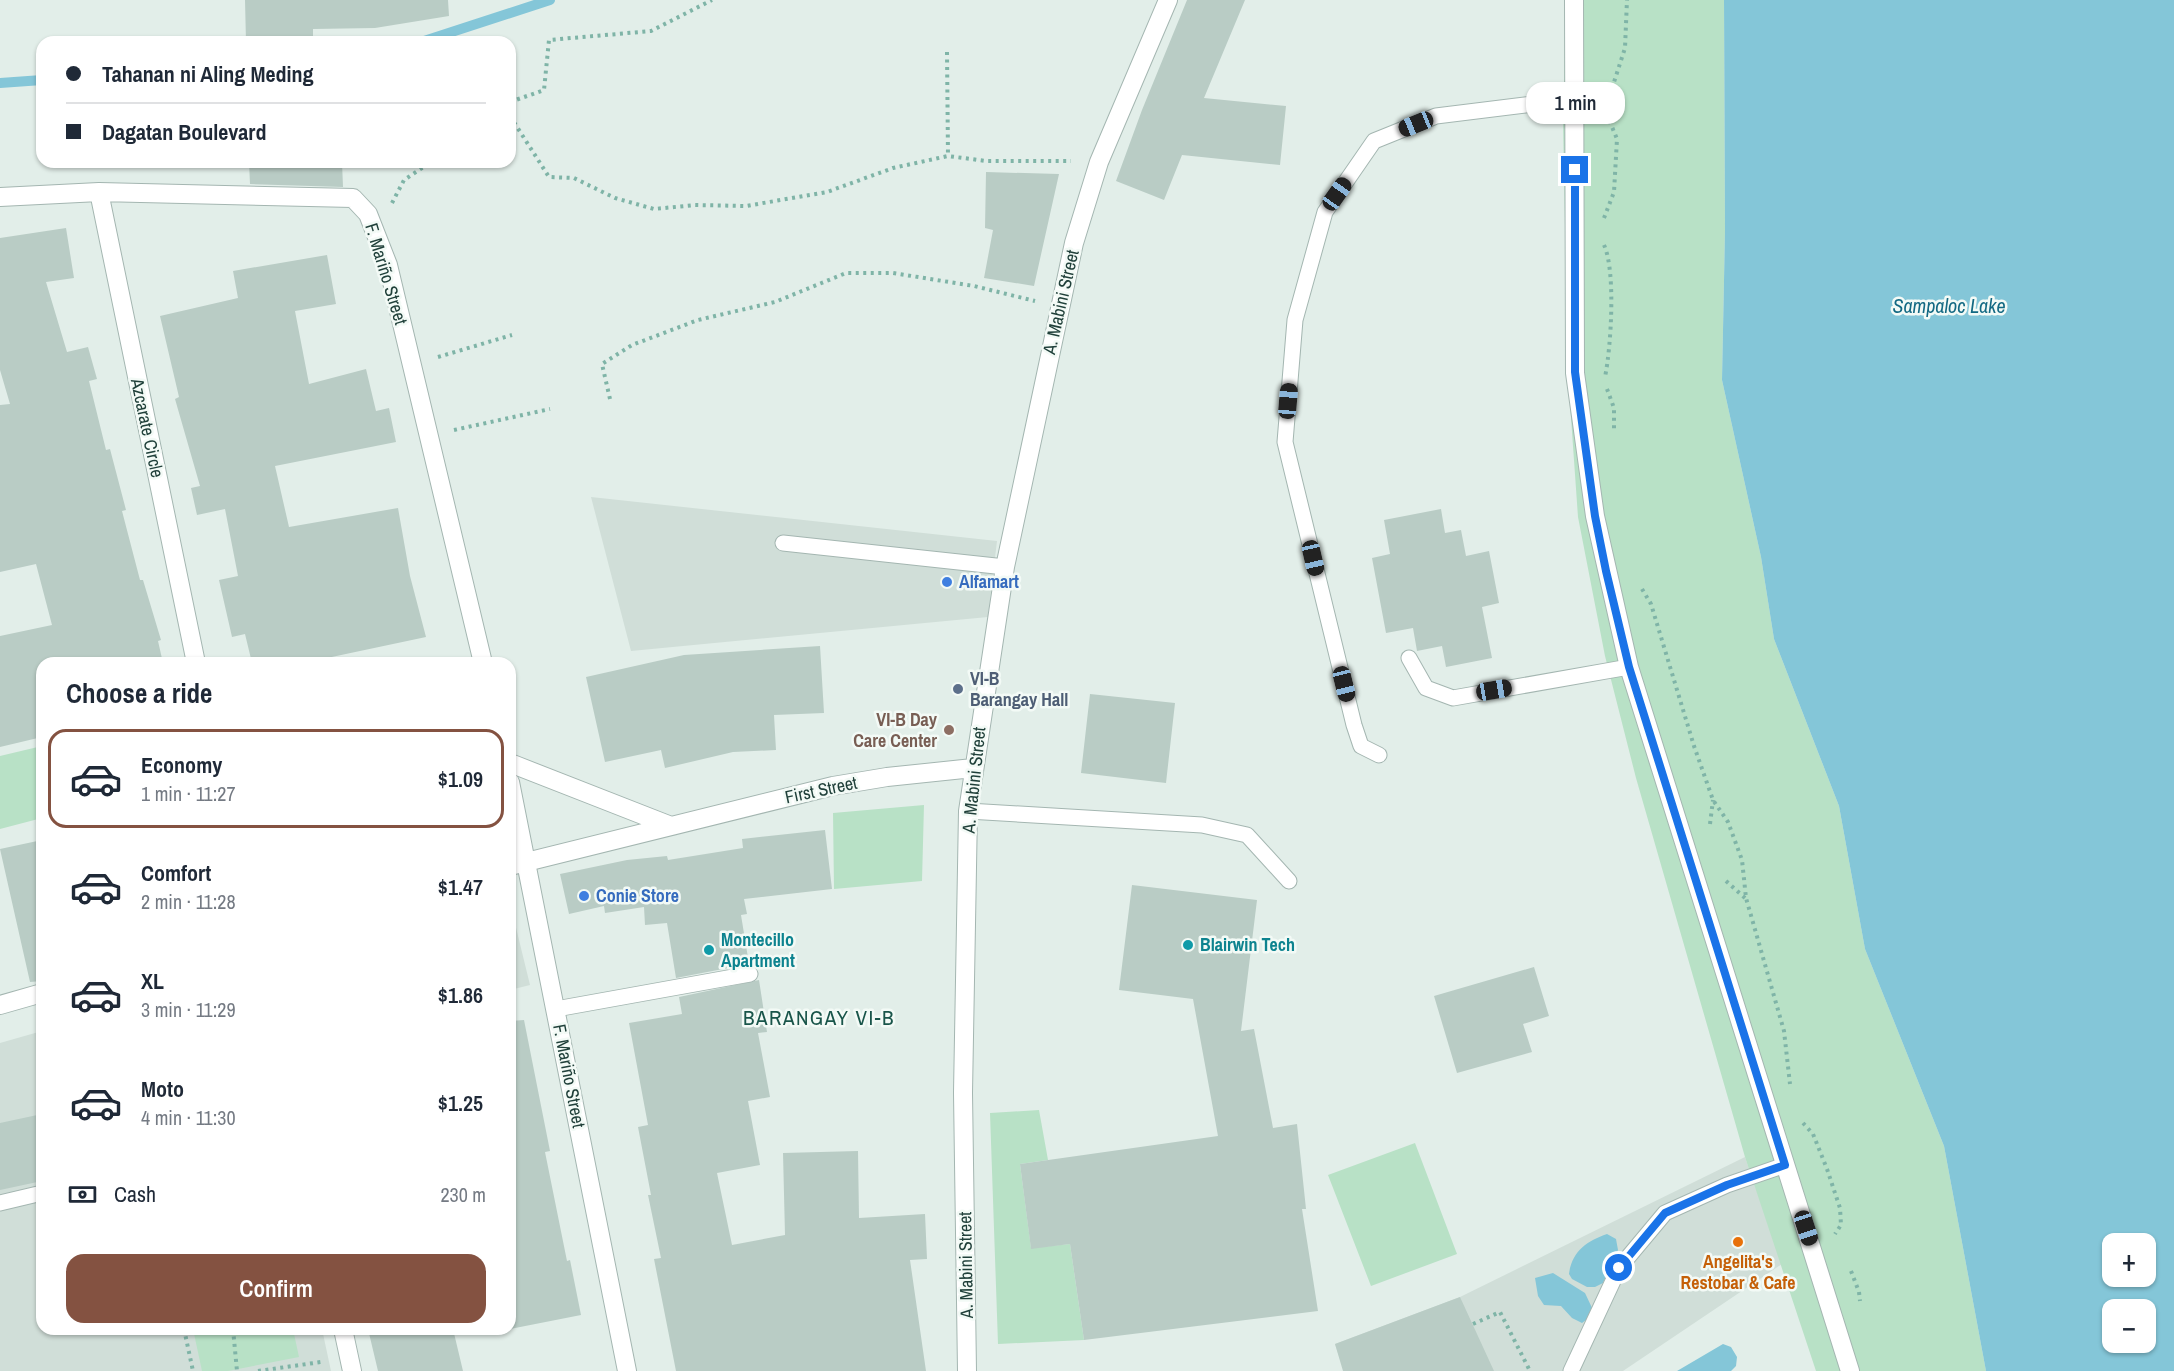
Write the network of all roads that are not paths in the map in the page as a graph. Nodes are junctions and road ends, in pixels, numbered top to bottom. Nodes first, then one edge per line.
1 (1168, 0) edge
2 (1574, 0) edge
3 (1574, 99) junction
4 (99, 192) junction
5 (0, 197) edge
6 (783, 543) dead end
7 (1005, 567) junction
8 (195, 657) edge
9 (482, 657) edge
10 (1409, 658) dead end
11 (1629, 667) junction
12 (1379, 755) dead end
13 (516, 765) edge
14 (973, 768) junction
15 (968, 811) junction
16 (671, 826) junction
17 (516, 837) edge
18 (519, 864) edge
19 (1289, 881) dead end
20 (750, 974) dead end
21 (36, 995) edge
22 (0, 1004) edge
23 (556, 1009) junction
24 (1785, 1165) junction
25 (36, 1194) edge
26 (0, 1203) edge
27 (344, 1335) edge
28 (352, 1371) edge
29 (627, 1371) edge
30 (967, 1371) edge
31 (1571, 1371) edge
32 (1850, 1371) edge

1 - 7 street, A. Mabini Street
2 - 3 street
3 - 11 street
3 - 12 lane
4 - 5 street, F. Mariño Street
4 - 8 street, Azcarate Circle
4 - 9 street, F. Mariño Street
6 - 7 lane
7 - 14 street, A. Mabini Street
10 - 11 lane
11 - 24 street
13 - 16 street
14 - 15 street, A. Mabini Street
14 - 16 street, First Street
15 - 19 lane
15 - 30 street, A. Mabini Street
16 - 18 street, First Street
17 - 18 street, F. Mariño Street
18 - 23 street, F. Mariño Street
20 - 23 lane
21 - 22 street
23 - 29 street, F. Mariño Street
24 - 31 lane
24 - 32 street
25 - 26 lane
27 - 28 street

